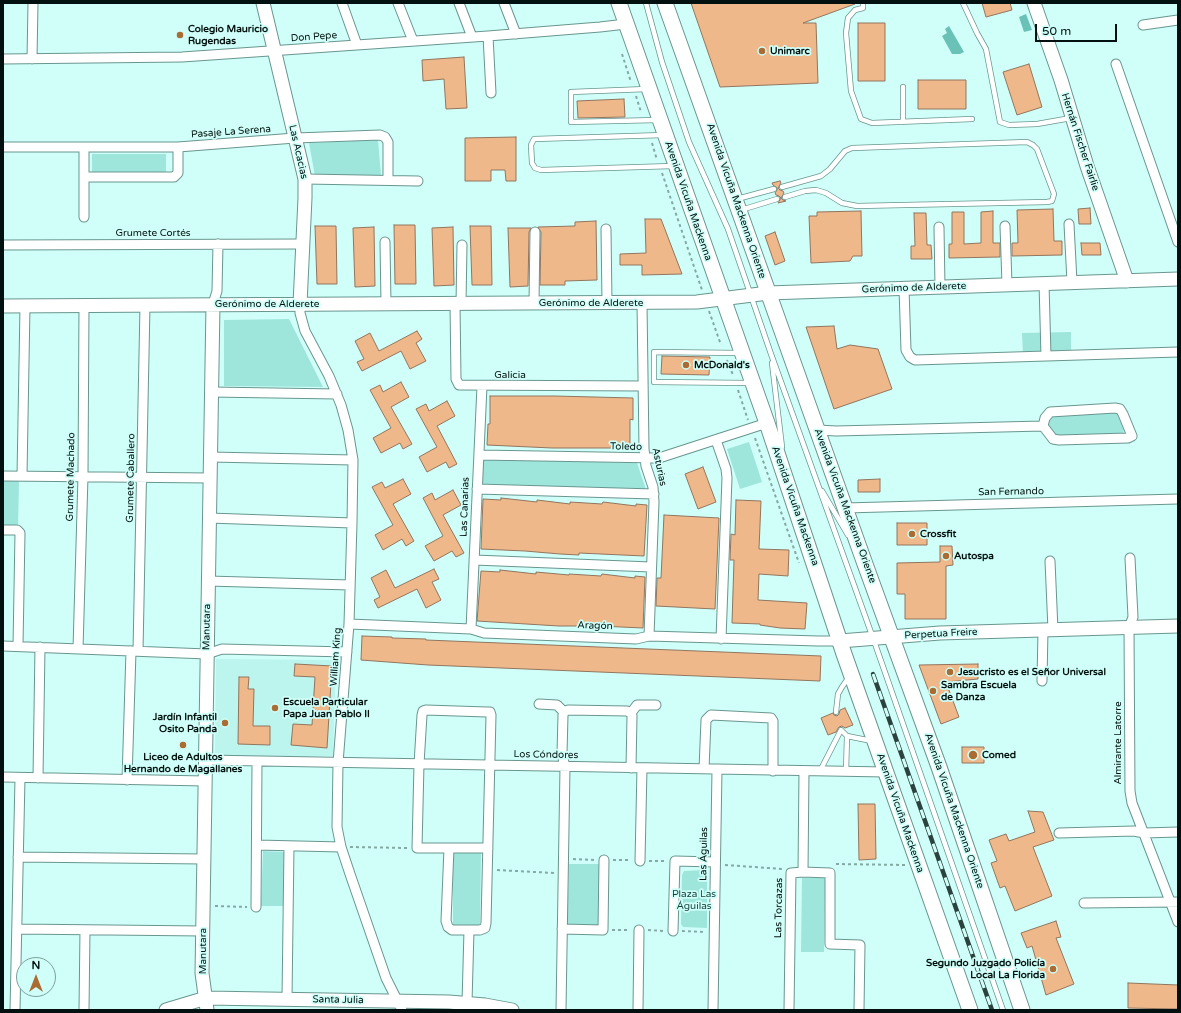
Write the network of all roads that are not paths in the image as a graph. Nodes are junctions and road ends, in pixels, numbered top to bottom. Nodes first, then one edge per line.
1 (33, 3) edge
2 (263, 3) edge
3 (342, 3) edge
4 (398, 3) edge
5 (459, 3) edge
6 (504, 3) edge
7 (619, 3) edge
8 (646, 3) edge
9 (666, 3) edge
10 (863, 3) edge
11 (963, 3) edge
12 (1034, 3) edge
13 (1178, 20) edge
14 (626, 24) junction
15 (1143, 26) dead end
16 (516, 34) junction
17 (488, 36) junction
18 (472, 38) junction
19 (413, 41) junction
20 (357, 45) junction
21 (274, 50) junction
22 (3, 59) edge
23 (32, 59) junction
24 (1116, 64) dead end
25 (903, 87) dead end
26 (649, 89) junction
27 (491, 93) dead end
28 (1071, 118) junction
29 (972, 119) dead end
30 (660, 120) junction
31 (903, 122) junction
32 (665, 136) junction
33 (295, 138) junction
34 (3, 147) edge
35 (84, 147) junction
36 (178, 147) junction
37 (676, 166) junction
38 (84, 177) junction
39 (304, 179) junction
40 (388, 180) junction
41 (418, 181) dead end
42 (782, 187) dead end
43 (774, 189) dead end
44 (785, 197) dead end
45 (777, 199) dead end
46 (737, 205) junction
47 (84, 217) dead end
48 (1069, 224) dead end
49 (1005, 226) dead end
50 (939, 227) dead end
51 (606, 229) dead end
52 (535, 232) dead end
53 (385, 242) dead end
54 (1178, 242) edge
55 (218, 244) junction
56 (302, 244) junction
57 (3, 245) edge
58 (462, 245) dead end
59 (1178, 279) edge
60 (1127, 281) junction
61 (1072, 282) junction
62 (1044, 283) junction
63 (1007, 284) junction
64 (940, 287) junction
65 (904, 288) junction
66 (768, 293) junction
67 (750, 294) junction
68 (722, 299) junction
69 (607, 303) junction
70 (642, 303) junction
71 (213, 304) junction
72 (300, 304) junction
73 (386, 304) junction
74 (458, 304) junction
75 (534, 304) junction
76 (84, 305) junction
77 (145, 305) junction
78 (3, 306) edge
79 (25, 306) junction
80 (1178, 352) edge
81 (742, 353) junction
82 (771, 354) junction
83 (1046, 356) junction
84 (752, 383) junction
85 (482, 386) junction
86 (643, 386) junction
87 (211, 392) junction
88 (337, 394) junction
89 (767, 423) junction
90 (1042, 426) junction
91 (818, 430) junction
92 (716, 440) junction
93 (479, 455) junction
94 (210, 457) junction
95 (644, 458) junction
96 (353, 460) junction
97 (3, 476) edge
98 (22, 476) junction
99 (83, 476) junction
100 (142, 477) junction
101 (210, 478) junction
102 (786, 479) junction
103 (816, 480) junction
104 (477, 489) junction
105 (654, 494) junction
106 (1178, 499) edge
107 (845, 508) junction
108 (209, 518) junction
109 (352, 523) junction
110 (3, 530) edge
111 (1130, 558) dead end
112 (474, 560) junction
113 (1050, 561) dead end
114 (865, 564) junction
115 (652, 567) junction
116 (208, 581) junction
117 (350, 585) junction
118 (349, 624) junction
119 (1178, 626) edge
120 (1129, 628) junction
121 (471, 629) junction
122 (1048, 630) junction
123 (649, 636) junction
124 (892, 637) junction
125 (873, 638) junction
126 (721, 639) junction
127 (840, 641) junction
128 (3, 646) edge
129 (18, 646) junction
130 (40, 647) junction
131 (78, 649) junction
132 (135, 651) junction
133 (347, 652) junction
134 (207, 654) junction
135 (852, 674) junction
136 (1042, 681) dead end
137 (539, 704) dead end
138 (656, 705) dead end
139 (564, 712) junction
140 (836, 712) dead end
141 (631, 713) junction
142 (847, 736) junction
143 (875, 742) junction
144 (205, 760) junction
145 (257, 761) junction
146 (338, 762) junction
147 (419, 764) junction
148 (491, 765) junction
149 (565, 766) junction
150 (631, 768) junction
151 (642, 768) junction
152 (704, 769) junction
153 (717, 770) junction
154 (772, 770) junction
155 (804, 771) junction
156 (820, 771) junction
157 (846, 772) junction
158 (886, 772) junction
159 (3, 777) edge
160 (20, 778) junction
161 (38, 778) junction
162 (127, 780) junction
163 (205, 781) junction
164 (1178, 832) edge
165 (1059, 833) dead end
166 (1144, 833) junction
167 (257, 844) junction
168 (289, 846) junction
169 (341, 847) junction
170 (449, 848) junction
171 (488, 848) junction
172 (18, 857) junction
173 (204, 859) junction
174 (604, 860) road end
175 (640, 861) road end
176 (715, 862) junction
177 (803, 872) junction
178 (1174, 902) edge
179 (1084, 903) dead end
180 (256, 907) road end
181 (1178, 922) edge
182 (17, 929) junction
183 (562, 929) junction
184 (85, 930) junction
185 (469, 930) junction
186 (639, 930) dead end
187 (203, 931) junction
188 (674, 931) road end
189 (287, 999) junction
190 (467, 1003) junction
191 (207, 1004) edge
192 (400, 1005) edge
193 (505, 1009) edge
194 (15, 1010) edge
195 (84, 1010) edge
196 (166, 1010) edge
197 (561, 1010) edge
198 (638, 1010) edge
199 (712, 1010) edge
200 (789, 1010) edge
201 (859, 1010) edge
202 (970, 1010) edge
203 (1003, 1010) edge
204 (1022, 1010) edge

1 - 23 street
2 - 21 main road, Las Acacias
3 - 20 street
4 - 19 street
5 - 18 street
6 - 16 street
7 - 14 main road, Avenida Vicuña Mackenna
8 - 67 lane
9 - 46 main road, Avenida Vicuña Mackenna Oriente
10 - 31 lane
11 - 28 lane
12 - 28 main road, Hernán Fischer Fairlie
13 - 15 street
14 - 16 street, Don Pepe
14 - 26 main road, Avenida Vicuña Mackenna
16 - 17 street, Don Pepe
17 - 18 street, Don Pepe
17 - 27 street
18 - 19 street, Don Pepe
19 - 20 street, Don Pepe
20 - 21 street, Don Pepe
21 - 23 street, Don Pepe
21 - 33 main road, Las Acacias
22 - 23 street, Don Pepe
24 - 54 street
25 - 31 lane
26 - 30 main road, Avenida Vicuña Mackenna
26 - 30 lane
28 - 60 main road, Hernán Fischer Fairlie
29 - 31 lane
30 - 32 main road, Avenida Vicuña Mackenna
32 - 37 main road, Avenida Vicuña Mackenna
32 - 37 lane
33 - 36 street, Pasaje La Serena
33 - 39 main road, Las Acacias
33 - 40 street, Pasaje La Serena
34 - 35 street, Pasaje La Serena
35 - 36 street, Pasaje La Serena
35 - 38 street
36 - 38 street, Pasaje La Serena
37 - 68 main road, Avenida Vicuña Mackenna
38 - 47 street
39 - 40 street
39 - 56 main road, Las Acacias
40 - 41 street
42 - 44 lane
43 - 46 lane
45 - 46 lane
46 - 66 main road, Avenida Vicuña Mackenna Oriente
48 - 61 street
49 - 63 street
50 - 64 street
51 - 69 street
52 - 75 street
53 - 73 street
55 - 56 street, Grumete Cortés
55 - 57 street, Grumete Cortés
55 - 71 street, Manutara
56 - 72 main road, Las Acacias
58 - 74 street
59 - 60 main road, Gerónimo de Alderete
60 - 61 main road, Gerónimo de Alderete
61 - 62 main road, Gerónimo de Alderete
62 - 63 main road, Gerónimo de Alderete
62 - 83 street
63 - 64 main road, Gerónimo de Alderete
64 - 65 main road, Gerónimo de Alderete
65 - 66 main road, Gerónimo de Alderete
65 - 83 street
66 - 67 main road, Gerónimo de Alderete
66 - 91 main road, Avenida Vicuña Mackenna Oriente
67 - 68 main road, Gerónimo de Alderete
67 - 82 lane
68 - 70 main road, Gerónimo de Alderete
68 - 81 main road, Avenida Vicuña Mackenna
69 - 70 main road, Gerónimo de Alderete
69 - 75 main road, Gerónimo de Alderete
70 - 86 street, Asturias
71 - 72 main road, Gerónimo de Alderete
71 - 77 main road, Gerónimo de Alderete
71 - 87 main road, Manutara
72 - 73 main road, Gerónimo de Alderete
72 - 88 street, William King
73 - 74 main road, Gerónimo de Alderete
74 - 75 main road, Gerónimo de Alderete
74 - 85 street, Galicia
76 - 77 main road, Gerónimo de Alderete
76 - 79 main road, Gerónimo de Alderete
76 - 99 street, Grumete Machado
77 - 100 street, Grumete Caballero
78 - 79 main road, Gerónimo de Alderete
79 - 98 street
80 - 83 street
81 - 84 main road, Avenida Vicuña Mackenna
81 - 84 lane
82 - 102 lane
82 - 103 lane
84 - 89 main road, Avenida Vicuña Mackenna
85 - 86 street, Galicia
85 - 93 street, Las Canarias
86 - 95 street, Asturias
87 - 88 street
87 - 94 main road, Manutara
88 - 96 street, William King
89 - 92 street, Toledo
89 - 102 main road, Avenida Vicuña Mackenna
90 - 90 street
90 - 91 street
91 - 107 main road, Avenida Vicuña Mackenna Oriente
92 - 95 street, Toledo
92 - 126 street
93 - 95 street, Toledo
93 - 104 street, Las Canarias
94 - 96 street
94 - 101 main road, Manutara
95 - 105 street, Asturias
96 - 109 street, William King
97 - 98 street
98 - 99 street
99 - 100 street
99 - 131 street, Grumete Machado
100 - 101 street
100 - 132 street, Grumete Caballero
101 - 108 main road, Manutara
102 - 127 main road, Avenida Vicuña Mackenna
103 - 114 lane
103 - 125 lane
104 - 105 street
104 - 112 street, Las Canarias
105 - 115 street, Asturias
106 - 107 street, San Fernando
107 - 114 main road, Avenida Vicuña Mackenna Oriente
108 - 109 street
108 - 116 main road, Manutara
109 - 117 street, William King
110 - 129 street
111 - 120 street, Almirante Latorre
112 - 115 street
112 - 121 street, Las Canarias
113 - 122 street
114 - 124 main road, Avenida Vicuña Mackenna Oriente
115 - 123 street, Asturias
116 - 117 street
116 - 134 main road, Manutara
117 - 118 street, William King
118 - 121 street, Aragón
118 - 133 street, William King
119 - 120 main road, Perpetua Freire
120 - 122 main road, Perpetua Freire
120 - 166 street, Almirante Latorre
121 - 123 street, Aragón
122 - 124 main road, Perpetua Freire
122 - 136 street
123 - 126 street, Aragón
124 - 125 main road, Perpetua Freire
124 - 204 main road, Avenida Vicuña Mackenna Oriente
125 - 127 main road, Perpetua Freire
125 - 203 lane
126 - 127 street, Aragón
127 - 135 main road, Avenida Vicuña Mackenna
128 - 129 street
129 - 130 street
130 - 131 street
130 - 161 street
131 - 132 street
132 - 134 street
132 - 162 street, Grumete Caballero
133 - 134 street
133 - 146 street, William King
134 - 144 main road, Manutara
135 - 140 lane
135 - 143 main road, Avenida Vicuña Mackenna
137 - 139 street
138 - 141 street
139 - 141 street
139 - 149 street
141 - 150 street
142 - 143 lane
142 - 156 lane
142 - 157 lane
143 - 158 main road, Avenida Vicuña Mackenna
144 - 145 street, Los Cóndores
144 - 163 main road, Manutara
145 - 146 street, Los Cóndores
145 - 167 street
146 - 147 street, Los Cóndores
146 - 169 street, William King
147 - 148 street, Los Cóndores
147 - 148 street
147 - 170 street
148 - 149 street, Los Cóndores
148 - 171 street
149 - 150 street, Los Cóndores
149 - 183 street
150 - 151 street, Los Cóndores
151 - 152 street, Los Cóndores
151 - 175 street
152 - 153 street, Los Cóndores
152 - 154 street
153 - 154 street, Los Cóndores
153 - 176 street, Las Águilas
154 - 155 street, Los Cóndores
155 - 156 street, Los Cóndores
155 - 177 street
156 - 157 street, Los Cóndores
157 - 158 street, Los Cóndores
158 - 202 main road, Avenida Vicuña Mackenna
159 - 160 street
160 - 161 street
160 - 172 street
161 - 162 street
162 - 163 street
163 - 173 main road, Manutara
164 - 166 street
165 - 166 street
166 - 178 street, Almirante Latorre
167 - 168 street
167 - 180 street
168 - 169 street
168 - 189 street
169 - 192 street, William King
170 - 171 street
170 - 185 street
171 - 185 street
172 - 173 street
172 - 182 street
173 - 187 main road, Manutara
174 - 183 street
176 - 188 street
176 - 199 street, Las Águilas
177 - 200 street, Las Torcazas
177 - 201 street, Las Torcazas
178 - 179 street
178 - 181 street, Almirante Latorre
182 - 184 street
182 - 194 street
183 - 197 street
184 - 187 street
184 - 195 street
185 - 190 street
186 - 198 street
187 - 191 main road, Manutara
189 - 191 main road, Santa Julia
189 - 192 main road, Santa Julia
190 - 192 main road, Santa Julia
190 - 193 main road, Santa Julia
191 - 196 main road, Santa Julia

